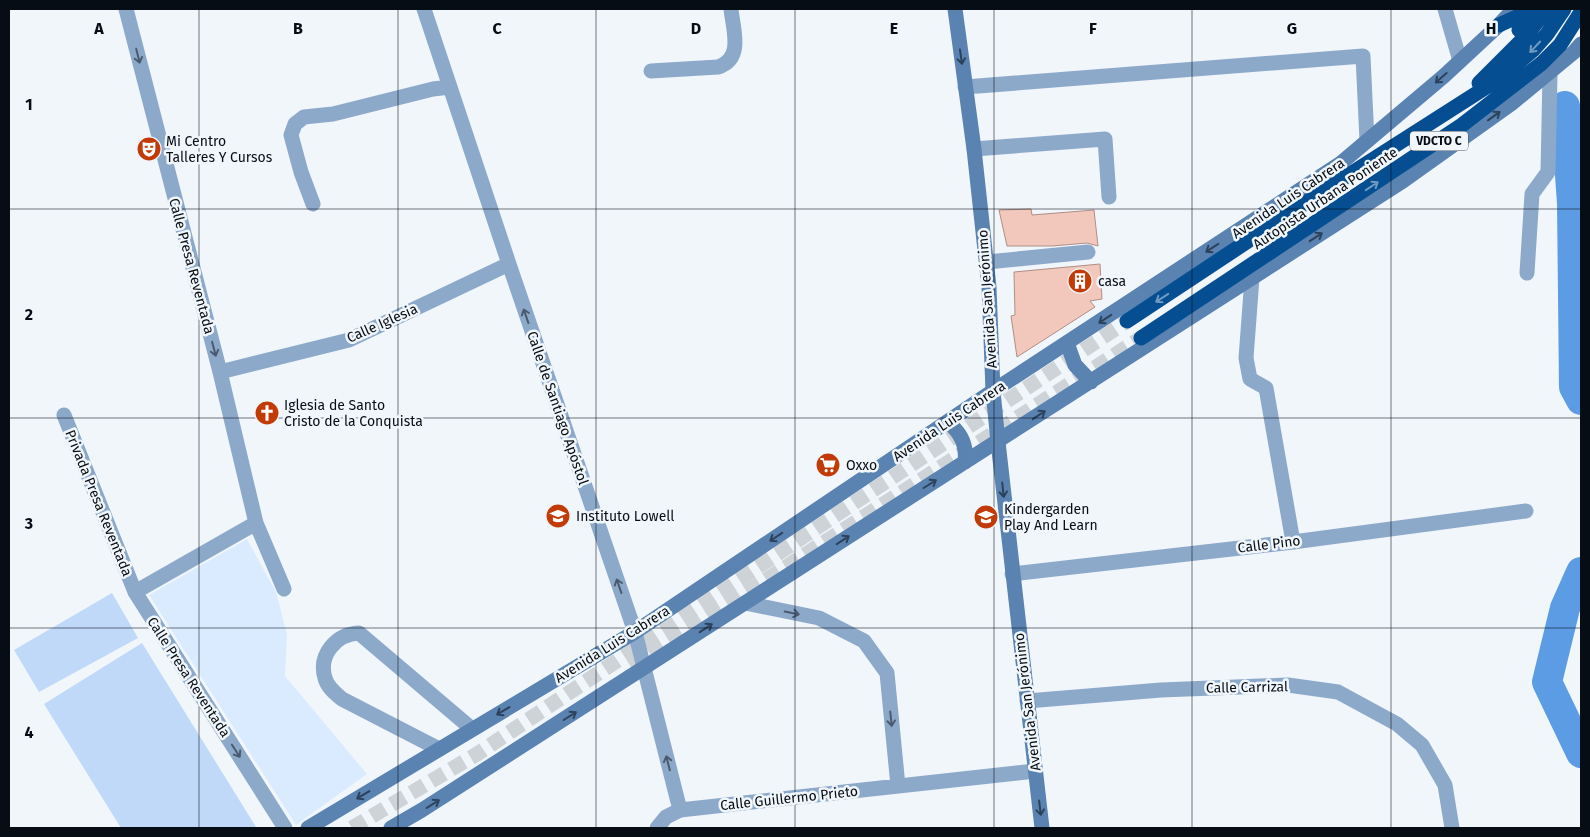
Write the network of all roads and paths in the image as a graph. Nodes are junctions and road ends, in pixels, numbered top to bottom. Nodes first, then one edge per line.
1 (126, 9) edge
2 (424, 9) edge
3 (731, 9) edge
4 (955, 9) edge
5 (1445, 9) edge
6 (1514, 9) edge
7 (1537, 9) edge
8 (1564, 9) edge
9 (1581, 12) edge
10 (1499, 25) junction
11 (1581, 30) edge
12 (1579, 51) edge
13 (1460, 61) junction
14 (1546, 68) junction
15 (651, 71) dead end
16 (450, 86) junction
17 (965, 87) junction
18 (1448, 111) junction
19 (1367, 141) junction
20 (974, 150) junction
21 (1108, 197) dead end
22 (314, 204) dead end
23 (1088, 252) dead end
24 (986, 262) junction
25 (509, 264) junction
26 (1527, 273) dead end
27 (1252, 278) junction
28 (1127, 321) tunnel mouth
29 (1141, 338) tunnel mouth
30 (1067, 344) junction
31 (220, 372) junction
32 (1091, 382) junction
33 (993, 391) junction
34 (64, 415) dead end
35 (947, 422) junction
36 (998, 442) junction
37 (965, 462) junction
38 (1526, 511) dead end
39 (256, 523) junction
40 (1292, 542) junction
41 (1012, 574) junction
42 (284, 588) dead end
43 (135, 592) junction
44 (745, 603) junction
45 (634, 632) junction
46 (643, 670) junction
47 (1027, 701) junction
48 (472, 729) junction
49 (439, 749) junction
50 (1035, 771) junction
51 (898, 786) junction
52 (680, 810) junction
53 (286, 828) edge
54 (308, 828) edge
55 (391, 828) edge
56 (657, 828) edge
57 (1042, 828) edge
58 (1452, 828) edge

1 -> 31 street, Calle Presa Reventada
2 - 16 street, Calle de Santiago Apóstol
3 - 15 street
4 -> 17 main road, Avenida San Jerónimo
5 - 13 street
6 - 10 main road, Avenida Luis Cabrera
7 - 10 highway
7 - 18 highway
8 -> 18 highway, Autopista Urbana Poniente / VDCTO C
9 - 14 highway, Autopista Urbana Poniente / VDCTO C
10 - 13 main road, Avenida Luis Cabrera
11 - 14 highway
12 - 14 main road
13 -> 19 main road, Avenida Luis Cabrera
14 - 26 street
27 -> 14 main road
29 -> 14 highway, Autopista Urbana Poniente / VDCTO C
16 - 22 street
16 - 25 street, Calle de Santiago Apóstol
17 - 19 street
17 - 20 main road, Avenida San Jerónimo
18 -> 28 highway, Autopista Urbana Poniente / VDCTO C
19 -> 30 main road, Avenida Luis Cabrera
20 - 21 street
20 - 24 main road, Avenida San Jerónimo
23 - 24 street
24 - 33 main road, Avenida San Jerónimo
25 - 31 street, Calle Iglesia
45 -> 25 street, Calle de Santiago Apóstol
27 - 32 main road
27 - 40 street
30 - 32 main road
30 - 33 main road, Avenida Luis Cabrera
31 - 39 street, Calle Presa Reventada
36 -> 32 main road
33 - 35 main road, Avenida Luis Cabrera
33 - 36 main road, Avenida San Jerónimo
34 - 43 street, Privada Presa Reventada
35 - 37 main road
35 -> 45 main road, Avenida Luis Cabrera
36 - 37 main road
36 -> 41 main road, Avenida San Jerónimo
44 -> 37 main road
38 - 40 street, Calle Pino
39 - 42 street, Calle Presa Reventada
39 - 43 street
40 - 41 street, Calle Pino
41 - 47 main road, Avenida San Jerónimo
43 -> 53 street, Calle Presa Reventada
46 -> 44 main road
44 -> 51 street
45 - 46 street, Calle de Santiago Apóstol
45 -> 48 main road, Avenida Luis Cabrera
52 -> 46 street, Calle de Santiago Apóstol
55 -> 46 main road
47 - 50 main road, Avenida San Jerónimo
47 - 58 street, Calle Carrizal
48 - 49 main road, Avenida Luis Cabrera
48 - 49 street
49 -> 54 main road, Avenida Luis Cabrera
50 - 51 street, Calle Guillermo Prieto
50 -> 57 main road, Avenida San Jerónimo
51 - 52 street, Calle Guillermo Prieto
52 - 56 street

